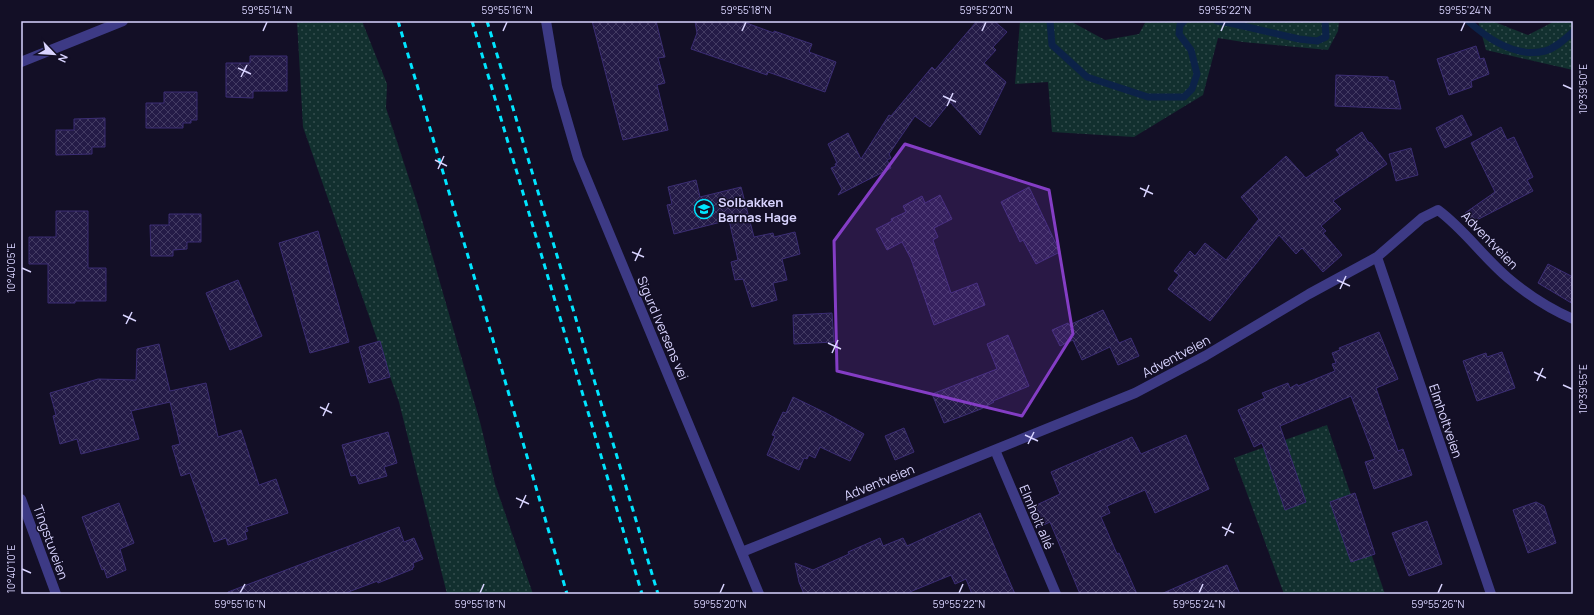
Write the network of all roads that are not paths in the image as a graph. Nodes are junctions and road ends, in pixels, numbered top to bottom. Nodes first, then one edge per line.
1 (123, 21) edge
2 (546, 21) edge
3 (21, 62) edge
4 (1377, 257) junction
5 (1573, 319) edge
6 (994, 450) junction
7 (21, 499) edge
8 (742, 552) junction
9 (56, 594) edge
10 (759, 594) edge
11 (1056, 594) edge
12 (1491, 594) edge

1 - 3 street
2 - 8 street, Sigurd Iversens vei
4 - 5 street, Adventveien
4 - 6 street, Adventveien
4 - 12 street, Elmholtveien
6 - 8 street, Adventveien
6 - 11 street, Elmholt allé
7 - 9 street, Tingstuveien
8 - 10 street, Sigurd Iversens vei

